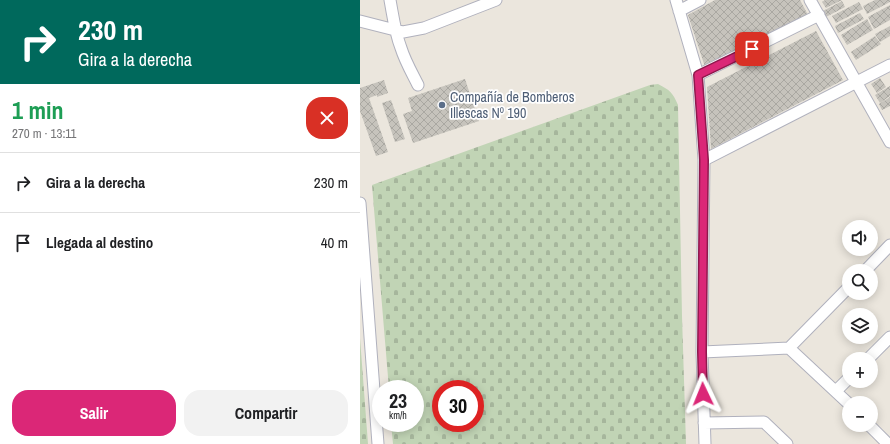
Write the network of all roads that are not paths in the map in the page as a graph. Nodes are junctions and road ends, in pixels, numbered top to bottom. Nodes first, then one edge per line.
1 (390, 0) edge
2 (496, 0) edge
3 (676, 0) edge
4 (700, 0) edge
5 (810, 0) edge
6 (679, 11) junction
7 (819, 15) junction
8 (360, 21) edge
9 (395, 30) junction
10 (890, 65) edge
11 (698, 75) junction
12 (857, 83) junction
13 (418, 85) dead end
14 (890, 142) edge
15 (704, 160) junction
16 (360, 203) edge
17 (890, 245) edge
18 (872, 264) edge
19 (842, 294) edge
20 (890, 337) edge
21 (789, 348) junction
22 (702, 352) junction
23 (875, 352) edge
24 (842, 385) edge
25 (836, 391) junction
26 (842, 397) edge
27 (704, 423) junction
28 (876, 432) edge
29 (886, 441) edge
30 (378, 444) edge
31 (705, 444) edge
32 (787, 444) edge

1 - 9 street
2 - 9 street
3 - 6 street
4 - 6 street
5 - 7 street
6 - 11 street
7 - 11 street
7 - 12 street
8 - 9 street
9 - 13 street
10 - 12 street
11 - 15 street
12 - 14 street
12 - 15 street
15 - 22 street
16 - 30 street
17 - 18 street
19 - 21 street
20 - 23 street
21 - 22 street
21 - 25 street
22 - 27 street
24 - 25 street
25 - 26 street
27 - 31 street
27 - 32 street
28 - 29 street

